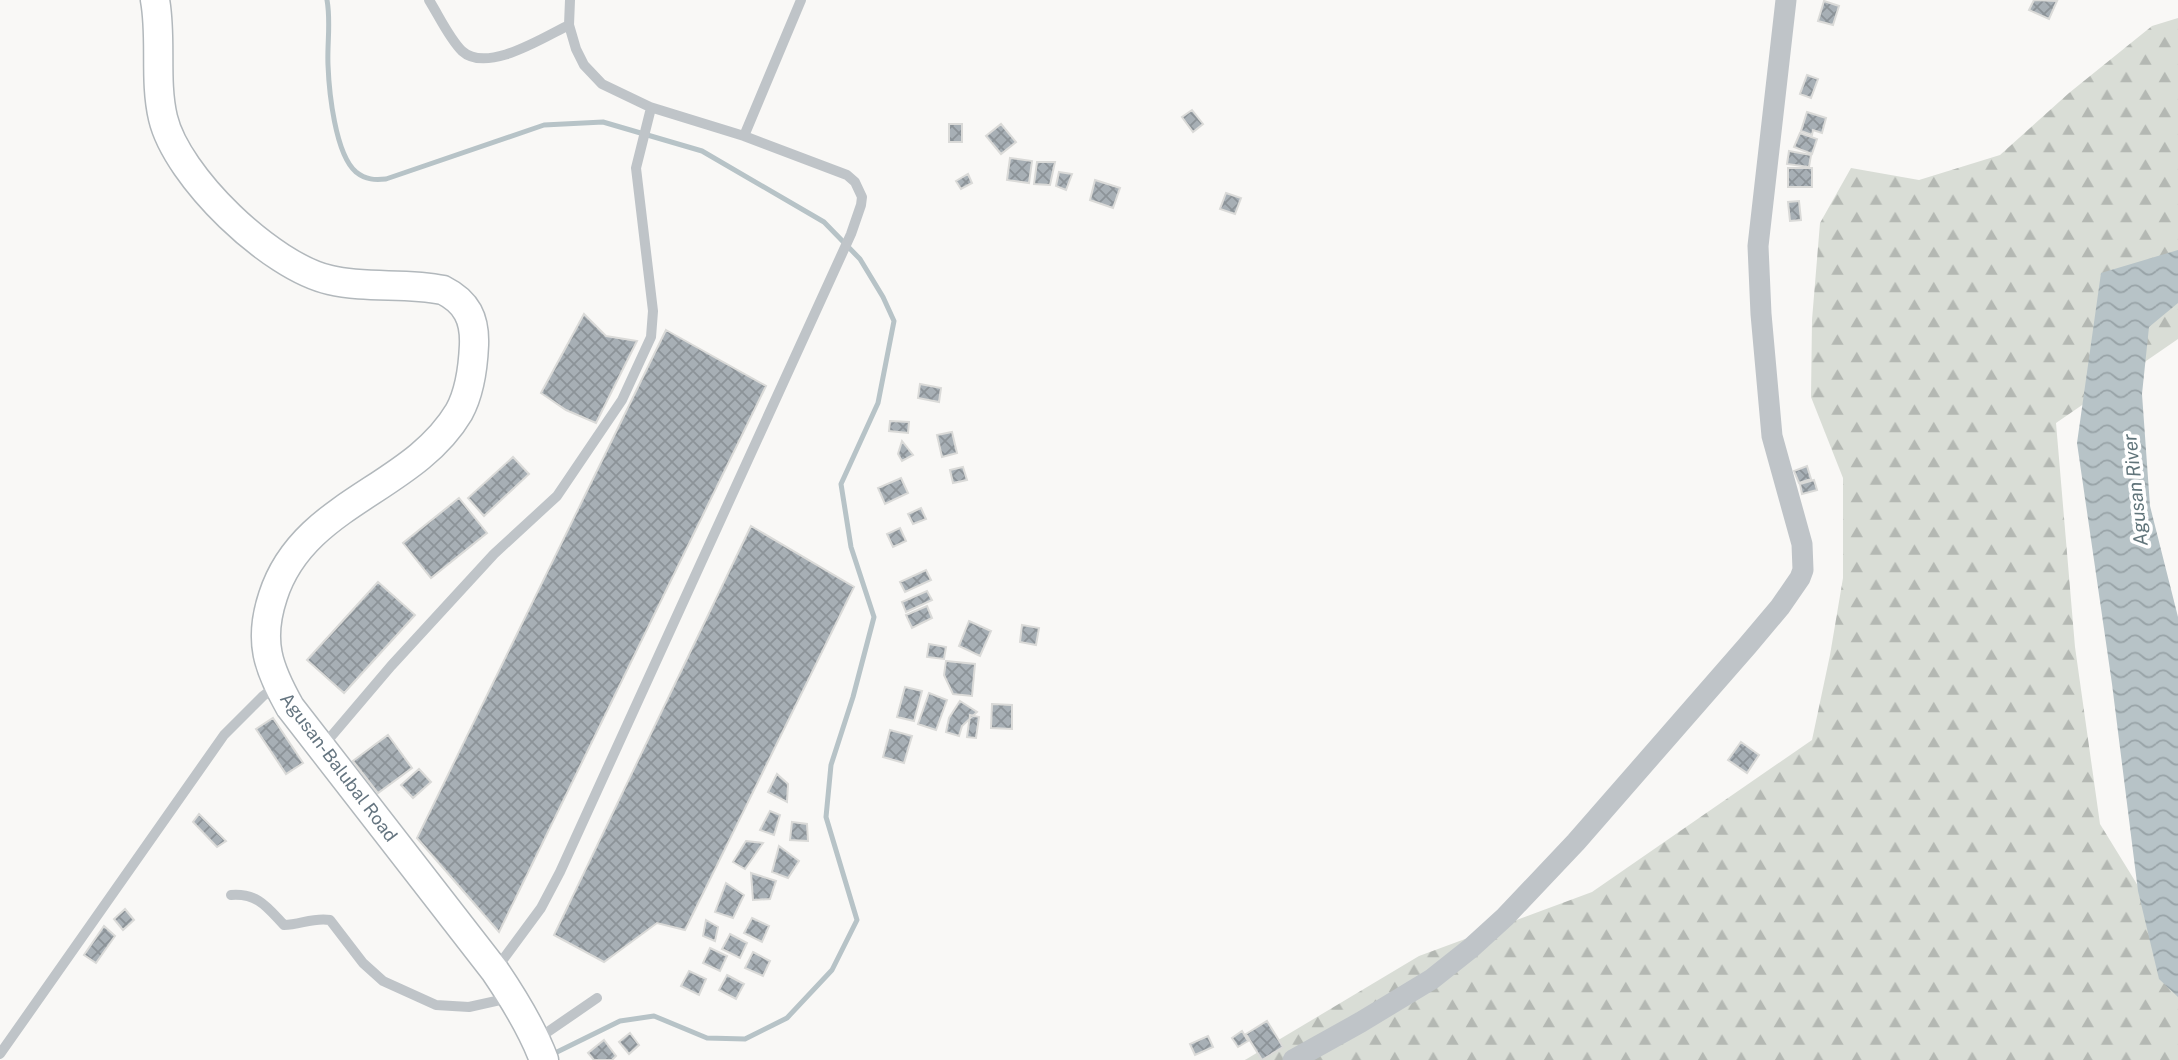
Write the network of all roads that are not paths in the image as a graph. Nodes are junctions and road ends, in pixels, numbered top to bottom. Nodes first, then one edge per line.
1 (155, 0) edge
2 (429, 0) edge
3 (570, 0) edge
4 (801, 0) edge
5 (1786, 0) edge
6 (569, 25) junction
7 (651, 108) junction
8 (744, 136) junction
9 (278, 685) junction
10 (321, 748) junction
11 (231, 895) dead end
12 (495, 971) junction
13 (513, 997) junction
14 (597, 998) dead end
15 (540, 1050) edge
16 (0, 1054) edge
17 (1293, 1060) edge

1 - 9 main road, Agusan-Balubal Road
2 - 6 lane
3 - 6 lane
4 - 8 lane
5 - 17 street
6 - 7 lane
7 - 8 lane
7 - 10 lane
8 - 12 lane
9 - 10 main road, Agusan-Balubal Road
9 - 16 lane
10 - 12 main road, Agusan-Balubal Road
11 - 13 lane
12 - 13 main road, Agusan-Balubal Road
13 - 15 main road, Agusan-Balubal Road
14 - 15 lane

